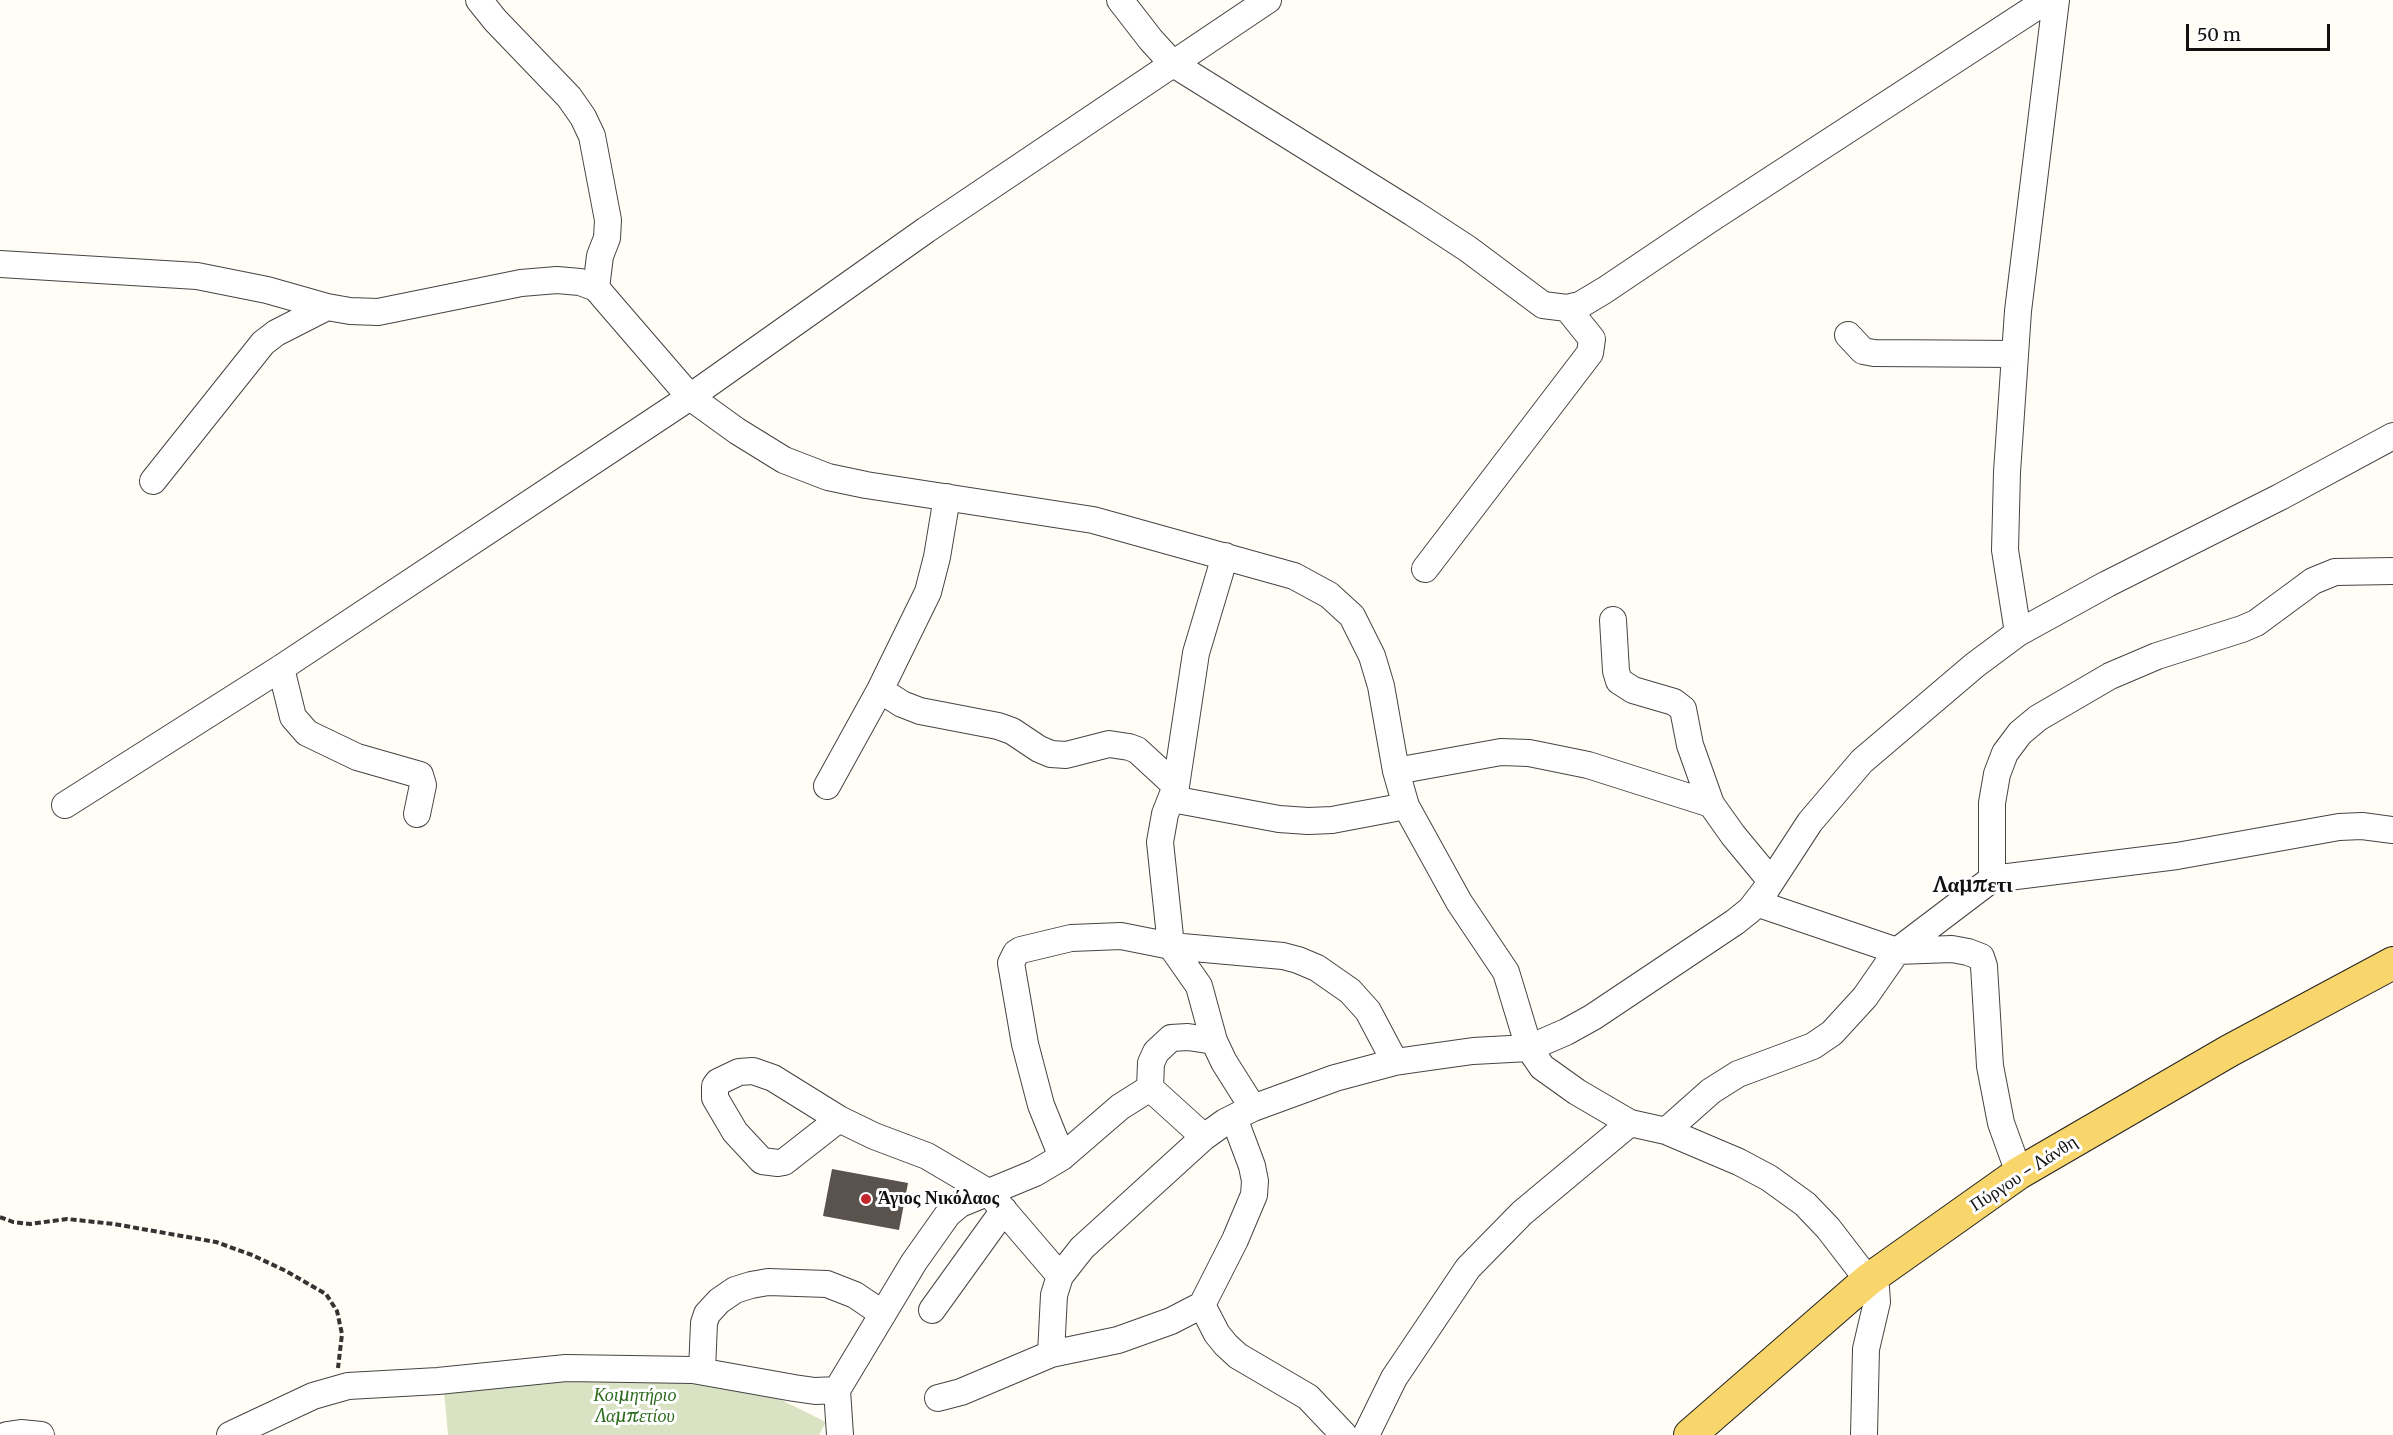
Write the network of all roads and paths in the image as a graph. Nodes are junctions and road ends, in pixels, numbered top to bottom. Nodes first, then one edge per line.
1 (479, 0) edge
2 (1120, 0) edge
3 (1268, 0) edge
4 (2047, 0) edge
5 (2056, 0) edge
6 (1172, 63) junction
7 (0, 264) edge
8 (596, 288) junction
9 (327, 307) junction
10 (1567, 308) junction
11 (1848, 335) dead end
12 (2015, 354) junction
13 (690, 397) junction
14 (2393, 436) edge
15 (153, 481) dead end
16 (947, 496) junction
17 (1225, 556) junction
18 (1425, 569) dead end
19 (2393, 571) edge
20 (1613, 620) dead end
21 (2018, 633) junction
22 (281, 668) junction
23 (880, 690) junction
24 (1396, 771) junction
25 (828, 786) dead end
26 (1174, 793) junction
27 (1711, 804) junction
28 (65, 805) dead end
29 (1406, 806) junction
30 (417, 814) dead end
31 (2393, 830) edge
32 (1992, 879) junction
33 (1771, 881) junction
34 (1756, 903) junction
35 (1171, 946) junction
36 (1897, 951) junction
37 (2393, 963) edge
38 (1214, 1041) junction
39 (1529, 1048) junction
40 (1395, 1062) junction
41 (1150, 1088) junction
42 (1244, 1113) junction
43 (839, 1119) junction
44 (1630, 1123) junction
45 (1666, 1131) junction
46 (1204, 1137) junction
47 (1062, 1157) junction
48 (2019, 1173) junction
49 (996, 1201) junction
50 (0, 1217) edge
51 (1060, 1276) junction
52 (1868, 1280) junction
53 (1202, 1305) junction
54 (932, 1310) dead end
55 (883, 1314) junction
56 (1051, 1354) junction
57 (702, 1371) junction
58 (334, 1389) junction
59 (837, 1390) junction
60 (938, 1398) dead end
61 (7, 1435) edge
62 (41, 1435) edge
63 (230, 1435) edge
64 (840, 1435) edge
65 (1344, 1435) edge
66 (1366, 1435) edge
67 (1690, 1435) edge
68 (1864, 1435) edge

1 - 8 street
2 - 6 street
3 - 6 street
4 - 10 street
5 - 12 street
6 - 10 street
6 - 13 street
7 - 9 street
8 - 9 street
8 - 13 street
9 - 15 street
10 - 18 street
11 - 12 street
12 - 21 street
13 - 16 street
13 - 22 street
14 - 21 street
16 - 17 street
16 - 23 street
17 - 24 street
17 - 26 street
19 - 32 street
20 - 27 street
21 - 33 street
22 - 28 street
22 - 30 street
23 - 25 street
23 - 26 street
24 - 27 street
24 - 29 street
26 - 29 street
26 - 35 street
27 - 33 street
29 - 39 street
31 - 32 street
32 - 36 street
33 - 34 street
34 - 36 street
34 - 39 street
35 - 38 street
35 - 40 street
35 - 47 street
36 - 45 street
36 - 48 street
37 - 48 main road, Πύργου - Λάνθη
38 - 41 street
38 - 42 street
39 - 40 street
39 - 44 street
40 - 42 street
41 - 46 street
41 - 47 street
42 - 46 street
42 - 53 street
43 - 43 street
43 - 49 street
44 - 45 street
44 - 66 street
45 - 52 street
46 - 51 street
47 - 49 street
48 - 52 main road, Πύργου - Λάνθη
49 - 51 street
49 - 54 street
49 - 55 street
50 - 58 path
51 - 56 street
52 - 67 main road, Πύργου - Λάνθη
52 - 68 street
53 - 56 street
53 - 65 street
55 - 57 street
55 - 59 street
56 - 60 street
57 - 58 street
57 - 59 street
58 - 63 street
59 - 64 street
61 - 62 street

